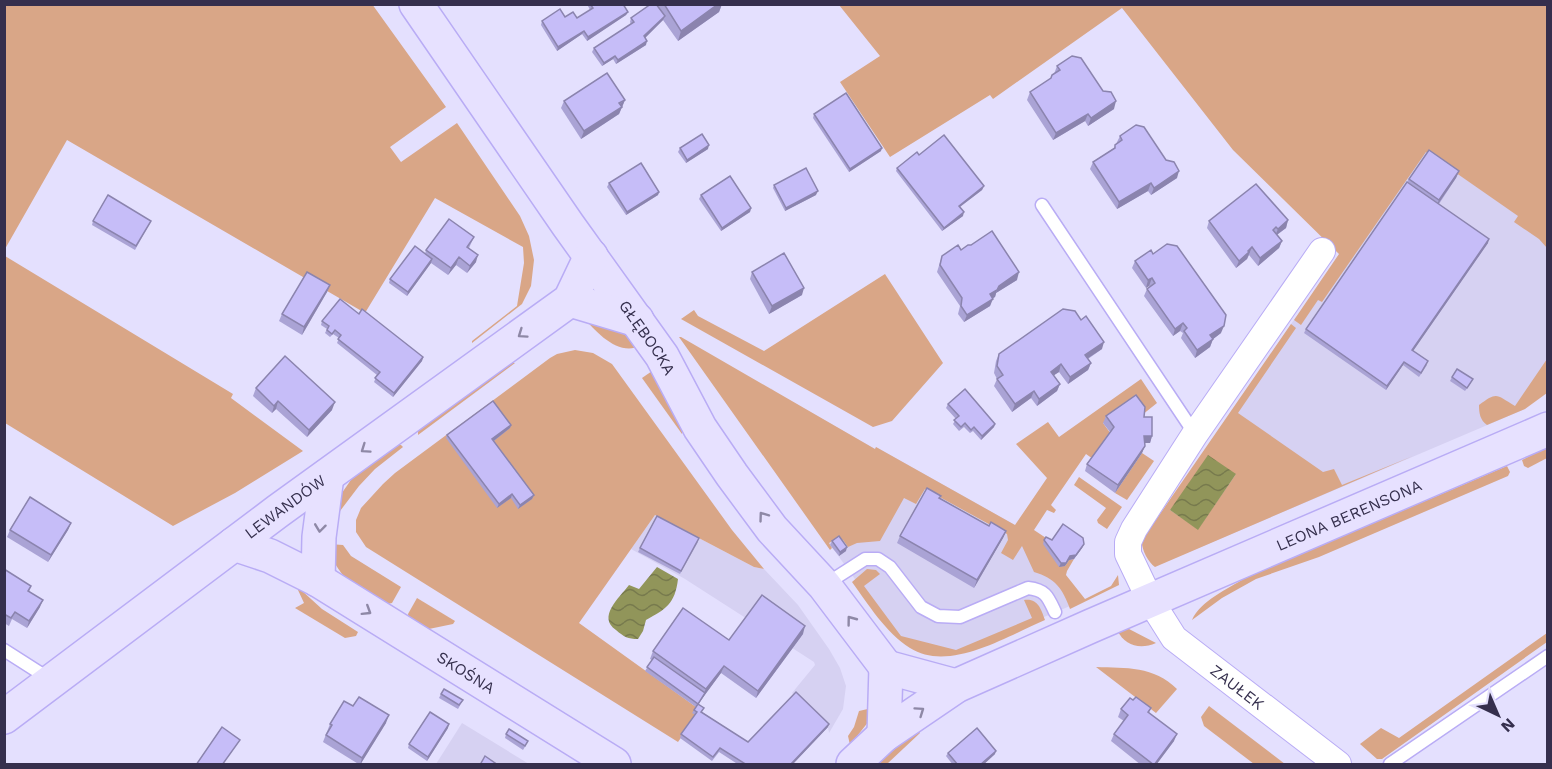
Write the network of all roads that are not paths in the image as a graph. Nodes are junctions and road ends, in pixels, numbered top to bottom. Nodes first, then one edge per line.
1 (416, 4) edge
2 (1042, 205) dead end
3 (1322, 251) dead end
4 (591, 256) junction
5 (570, 300) junction
6 (637, 320) junction
7 (1548, 429) edge
8 (1195, 434) junction
9 (327, 476) junction
10 (234, 544) junction
11 (318, 580) junction
12 (824, 585) junction
13 (1150, 600) junction
14 (1055, 612) dead end
15 (4, 650) edge
16 (1548, 656) edge
17 (886, 667) junction
18 (52, 681) junction
19 (956, 686) junction
20 (4, 717) edge
21 (884, 735) junction
22 (615, 765) edge
23 (852, 765) edge
24 (1338, 765) edge
25 (1390, 765) edge

1 - 4 street, GŁĘBOCKA
2 - 8 lane
3 - 8 street
4 - 5 street, LEWANDÓW
4 - 6 street, GŁĘBOCKA
5 - 6 street
5 -> 9 street, LEWANDÓW
12 -> 6 street, GŁĘBOCKA
7 - 13 street, LEONA BERENSONA
8 - 13 street
9 - 10 street, LEWANDÓW
9 -> 11 street
10 - 11 street, SKOŚNA
10 - 18 street, LEWANDÓW
11 -> 22 street, SKOŚNA
12 - 14 lane
17 -> 12 street, GŁĘBOCKA
13 - 19 street, LEONA BERENSONA
13 - 24 street, ZAUŁEK
15 - 18 lane
16 - 25 lane
17 - 19 street
17 - 21 street
18 - 20 street, LEWANDÓW
21 -> 19 street, LEONA BERENSONA
21 - 23 street, LEONA BERENSONA

